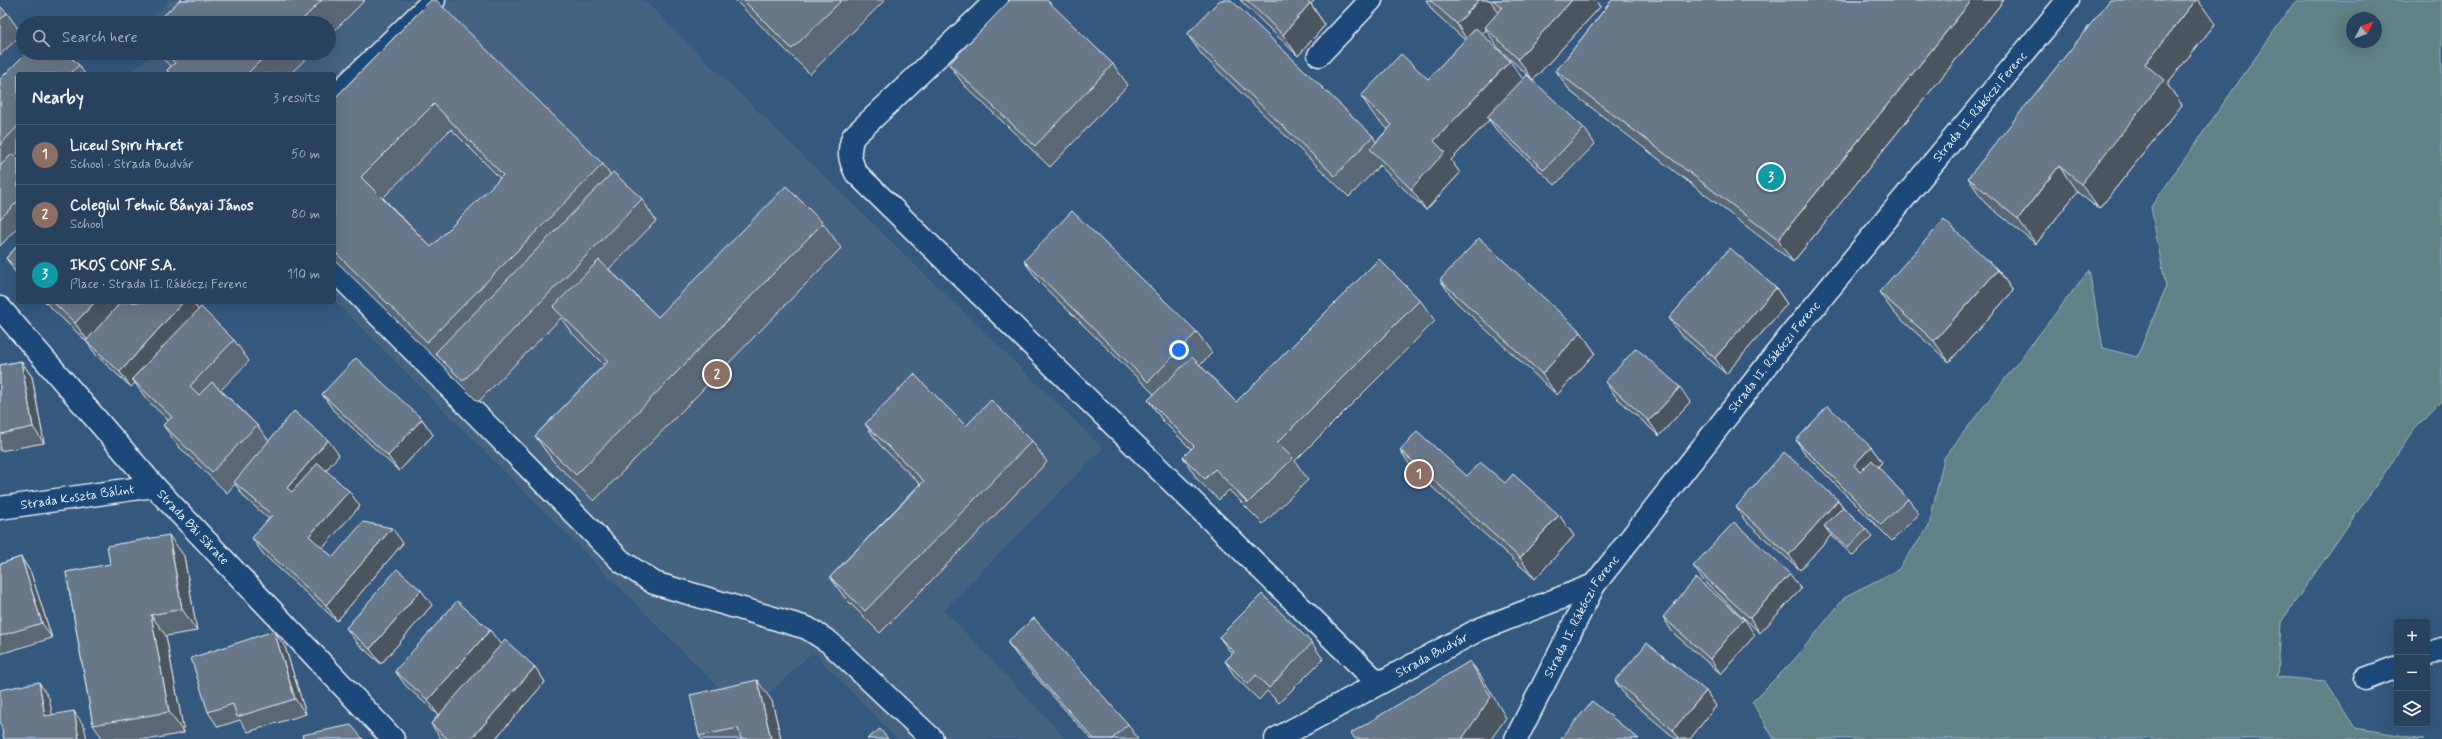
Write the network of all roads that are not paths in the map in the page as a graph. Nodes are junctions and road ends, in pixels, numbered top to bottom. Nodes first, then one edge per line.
1 (434, 0) edge
2 (997, 0) edge
3 (1371, 0) edge
4 (2068, 0) edge
5 (1319, 55) dead end
6 (336, 94) edge
7 (336, 272) edge
8 (0, 308) edge
9 (154, 486) junction
10 (0, 508) edge
11 (1594, 585) junction
12 (2442, 650) edge
13 (2430, 654) edge
14 (2394, 668) edge
15 (2365, 679) dead end
16 (1378, 683) junction
17 (393, 739) edge
18 (932, 739) edge
19 (1276, 739) edge
20 (1516, 739) edge

1 - 6 street
2 - 16 street
3 - 5 street
4 - 11 street, Strada II. Rákóczi Ferenc
7 - 18 street
8 - 9 street, Strada Băi Sărate
9 - 10 street, Strada Koszta Bálint
9 - 17 street, Strada Băi Sărate
11 - 16 street, Strada Budvár
11 - 20 street, Strada II. Rákóczi Ferenc
12 - 13 street
14 - 15 street
16 - 19 street, Strada Budvár

